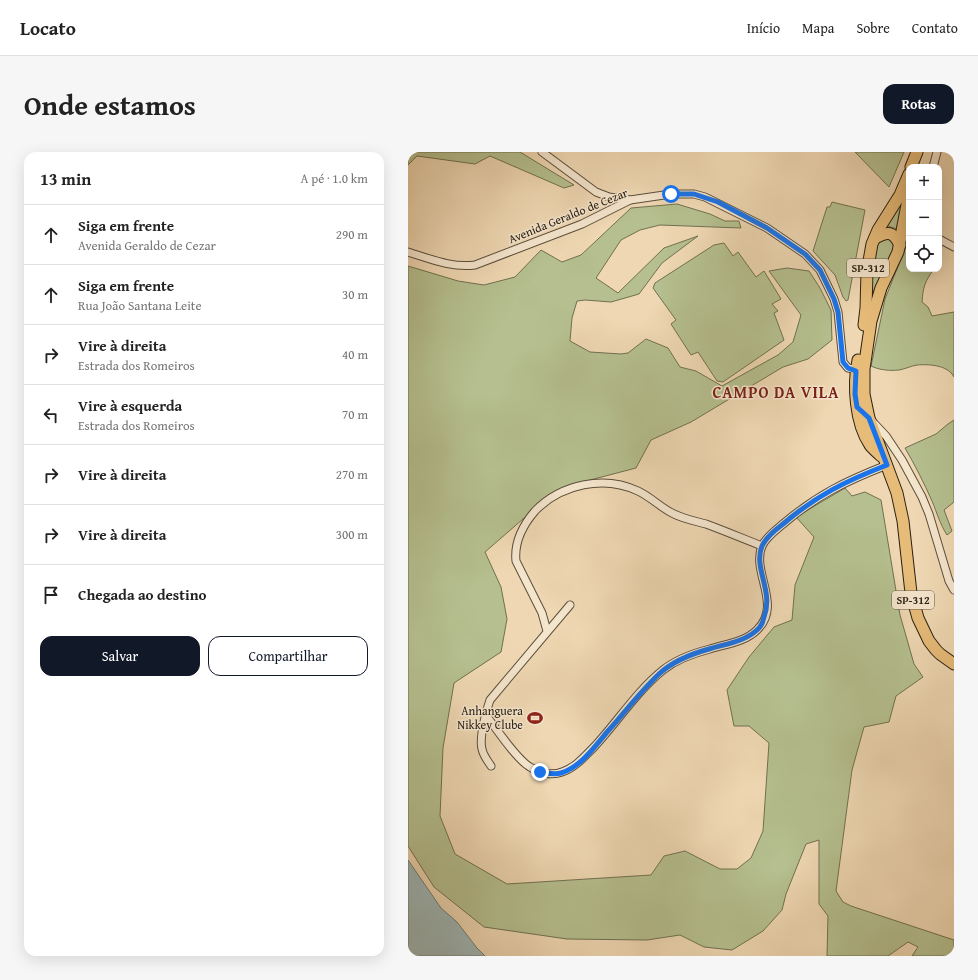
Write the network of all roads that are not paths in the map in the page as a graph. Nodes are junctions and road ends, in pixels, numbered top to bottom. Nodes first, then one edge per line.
1 (542, 152) edge
2 (917, 152) edge
3 (924, 152) edge
4 (937, 152) edge
5 (913, 164) edge
6 (919, 164) edge
7 (934, 164) edge
8 (906, 181) edge
9 (630, 200) junction
10 (908, 200) edge
11 (875, 238) junction
12 (942, 241) edge
13 (900, 245) junction
14 (954, 247) edge
15 (408, 252) edge
16 (869, 263) junction
17 (889, 270) junction
18 (860, 366) junction
19 (857, 407) junction
20 (869, 418) junction
21 (886, 463) junction
22 (762, 546) junction
23 (954, 590) edge
24 (570, 605) dead end
25 (547, 631) junction
26 (954, 664) edge
27 (485, 714) junction
28 (491, 766) dead end

1 - 9 street
2 - 5 main road
3 - 6 main road
4 - 7 street
8 - 11 main road, SP-312
9 - 15 street, Avenida Geraldo de Cezar
9 - 18 street, Avenida Geraldo de Cezar
10 - 13 main road, SP-312
11 - 13 main road
11 - 16 main road, SP-312
12 - 14 street
13 - 17 main road, SP-312
16 - 17 main road
16 - 18 main road, SP-312
17 - 18 main road, SP-312
18 - 19 main road, SP-312
18 - 20 main road, SP-312
19 - 20 street
19 - 21 main road, SP-312
20 - 21 main road, SP-312
20 - 23 street
21 - 22 street
21 - 26 main road, SP-312
22 - 25 street
22 - 27 street
24 - 25 street
25 - 27 street
27 - 28 street

